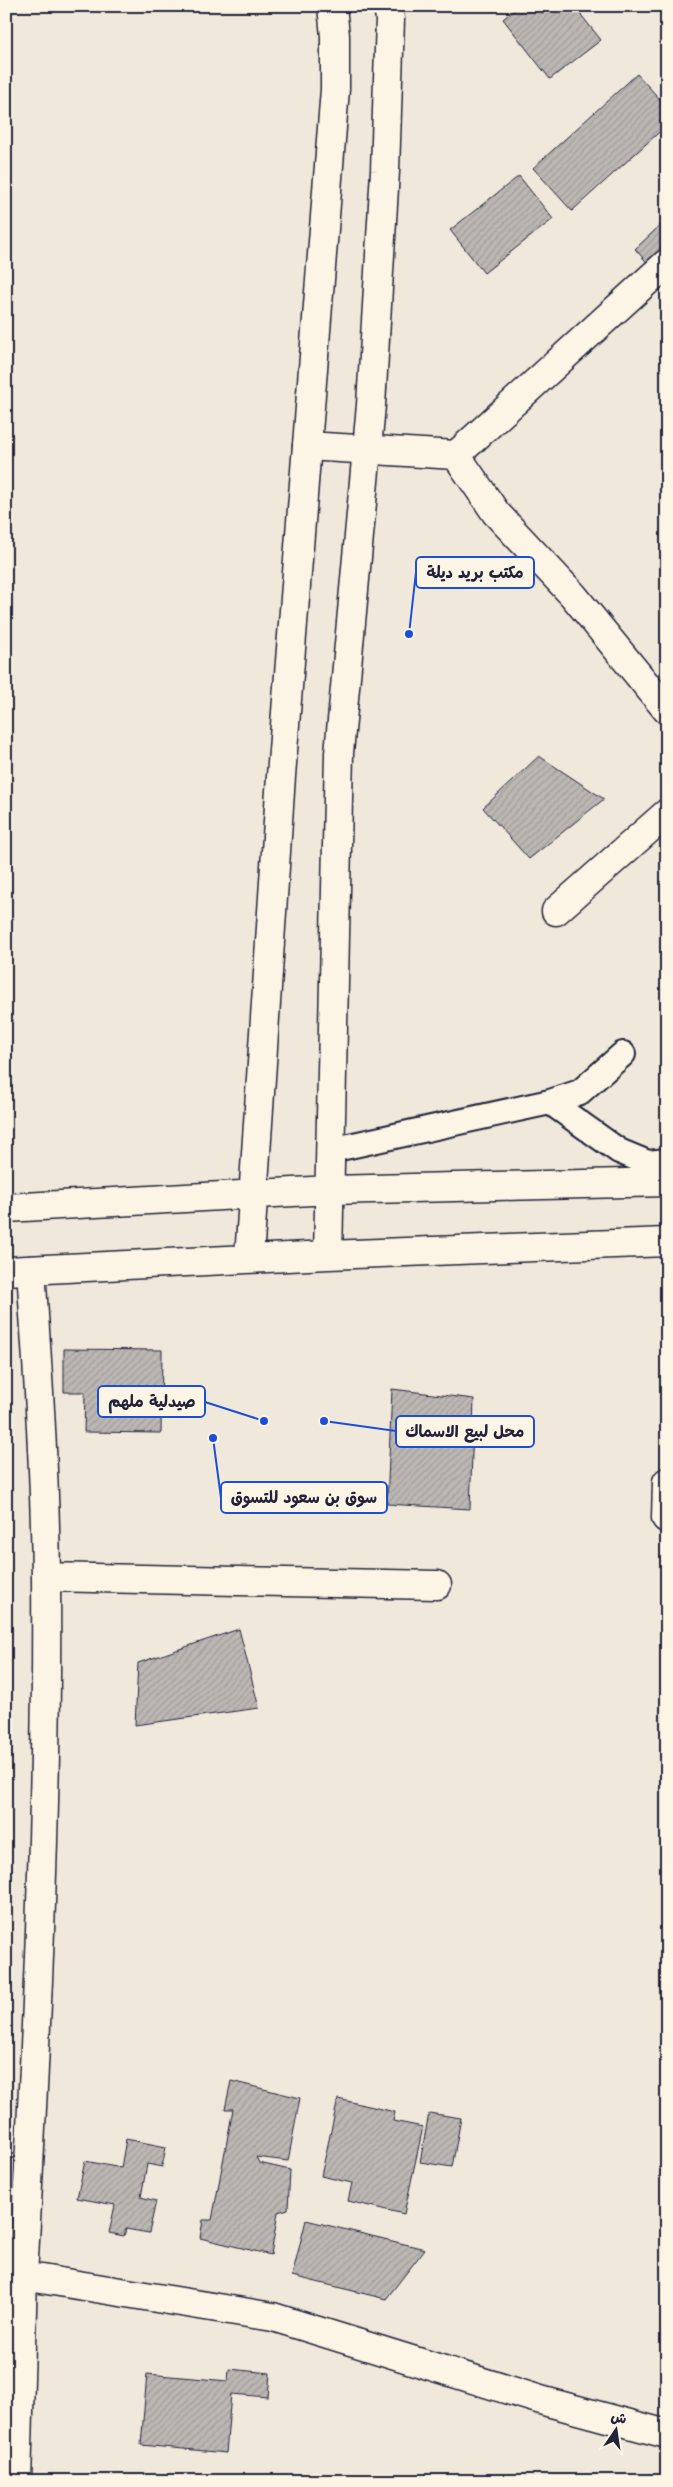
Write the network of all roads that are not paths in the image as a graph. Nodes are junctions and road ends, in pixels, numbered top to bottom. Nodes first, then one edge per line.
1 (332, 6) edge
2 (388, 6) edge
3 (667, 263) edge
4 (308, 446) junction
5 (366, 451) junction
6 (456, 455) junction
7 (667, 710) edge
8 (667, 813) edge
9 (556, 911) dead end
10 (623, 1054) dead end
11 (550, 1102) junction
12 (331, 1150) junction
13 (667, 1162) edge
14 (667, 1182) edge
15 (330, 1190) junction
16 (254, 1194) junction
17 (6, 1208) edge
18 (667, 1242) edge
19 (328, 1255) junction
20 (249, 1259) junction
21 (18, 1270) edge
22 (667, 1482) edge
23 (666, 1518) edge
24 (46, 1578) junction
25 (437, 1585) dead end
26 (24, 2276) junction
27 (667, 2434) edge
28 (17, 2481) edge

1 - 4 street
2 - 5 street
3 - 6 street
4 - 5 street
4 - 16 street
5 - 6 street
5 - 12 street
6 - 7 street
8 - 9 street
10 - 11 lane
11 - 12 lane
11 - 13 lane
12 - 15 street
14 - 15 street
15 - 16 street
15 - 19 street
16 - 17 street
16 - 20 street
18 - 19 street
19 - 20 street
20 - 21 street
21 - 24 street
22 - 23 street
24 - 25 street
24 - 26 street
26 - 27 street
26 - 28 street

